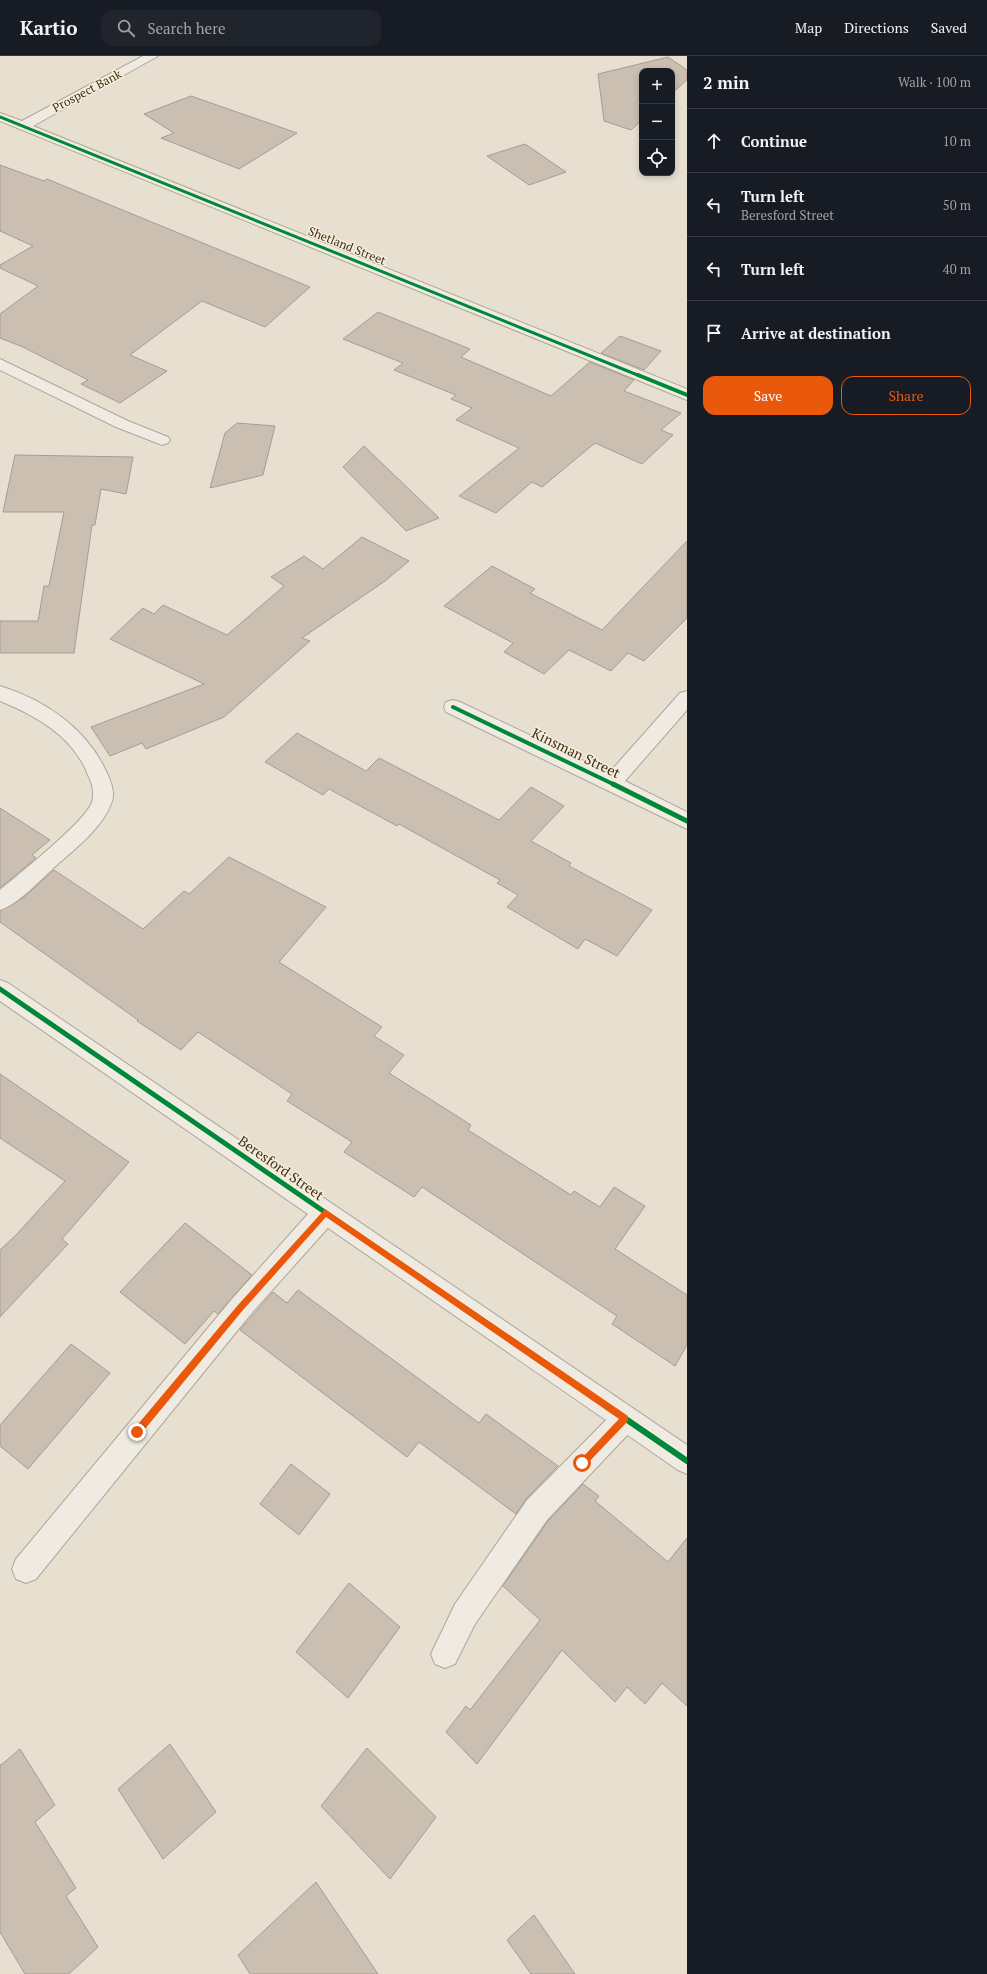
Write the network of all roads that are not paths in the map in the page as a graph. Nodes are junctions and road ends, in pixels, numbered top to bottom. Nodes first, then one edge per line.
1 (152, 56) edge
2 (0, 116) edge
3 (23, 126) junction
4 (0, 364) edge
5 (687, 395) edge
6 (162, 440) dead end
7 (0, 693) edge
8 (687, 698) edge
9 (453, 707) dead end
10 (612, 783) junction
11 (687, 822) edge
12 (0, 902) edge
13 (0, 989) edge
14 (325, 1213) junction
15 (625, 1419) junction
16 (687, 1461) edge
17 (26, 1568) dead end
18 (445, 1654) dead end

1 - 3 street, Prospect Bank
2 - 3 street, Shetland Street
3 - 5 street, Shetland Street
4 - 6 street
7 - 12 street
8 - 10 street
9 - 10 street, Kinsman Street
10 - 11 street, Kinsman Street
13 - 14 street, Beresford Street
14 - 15 street, Beresford Street
14 - 17 street
15 - 16 street, Beresford Street
15 - 18 street

